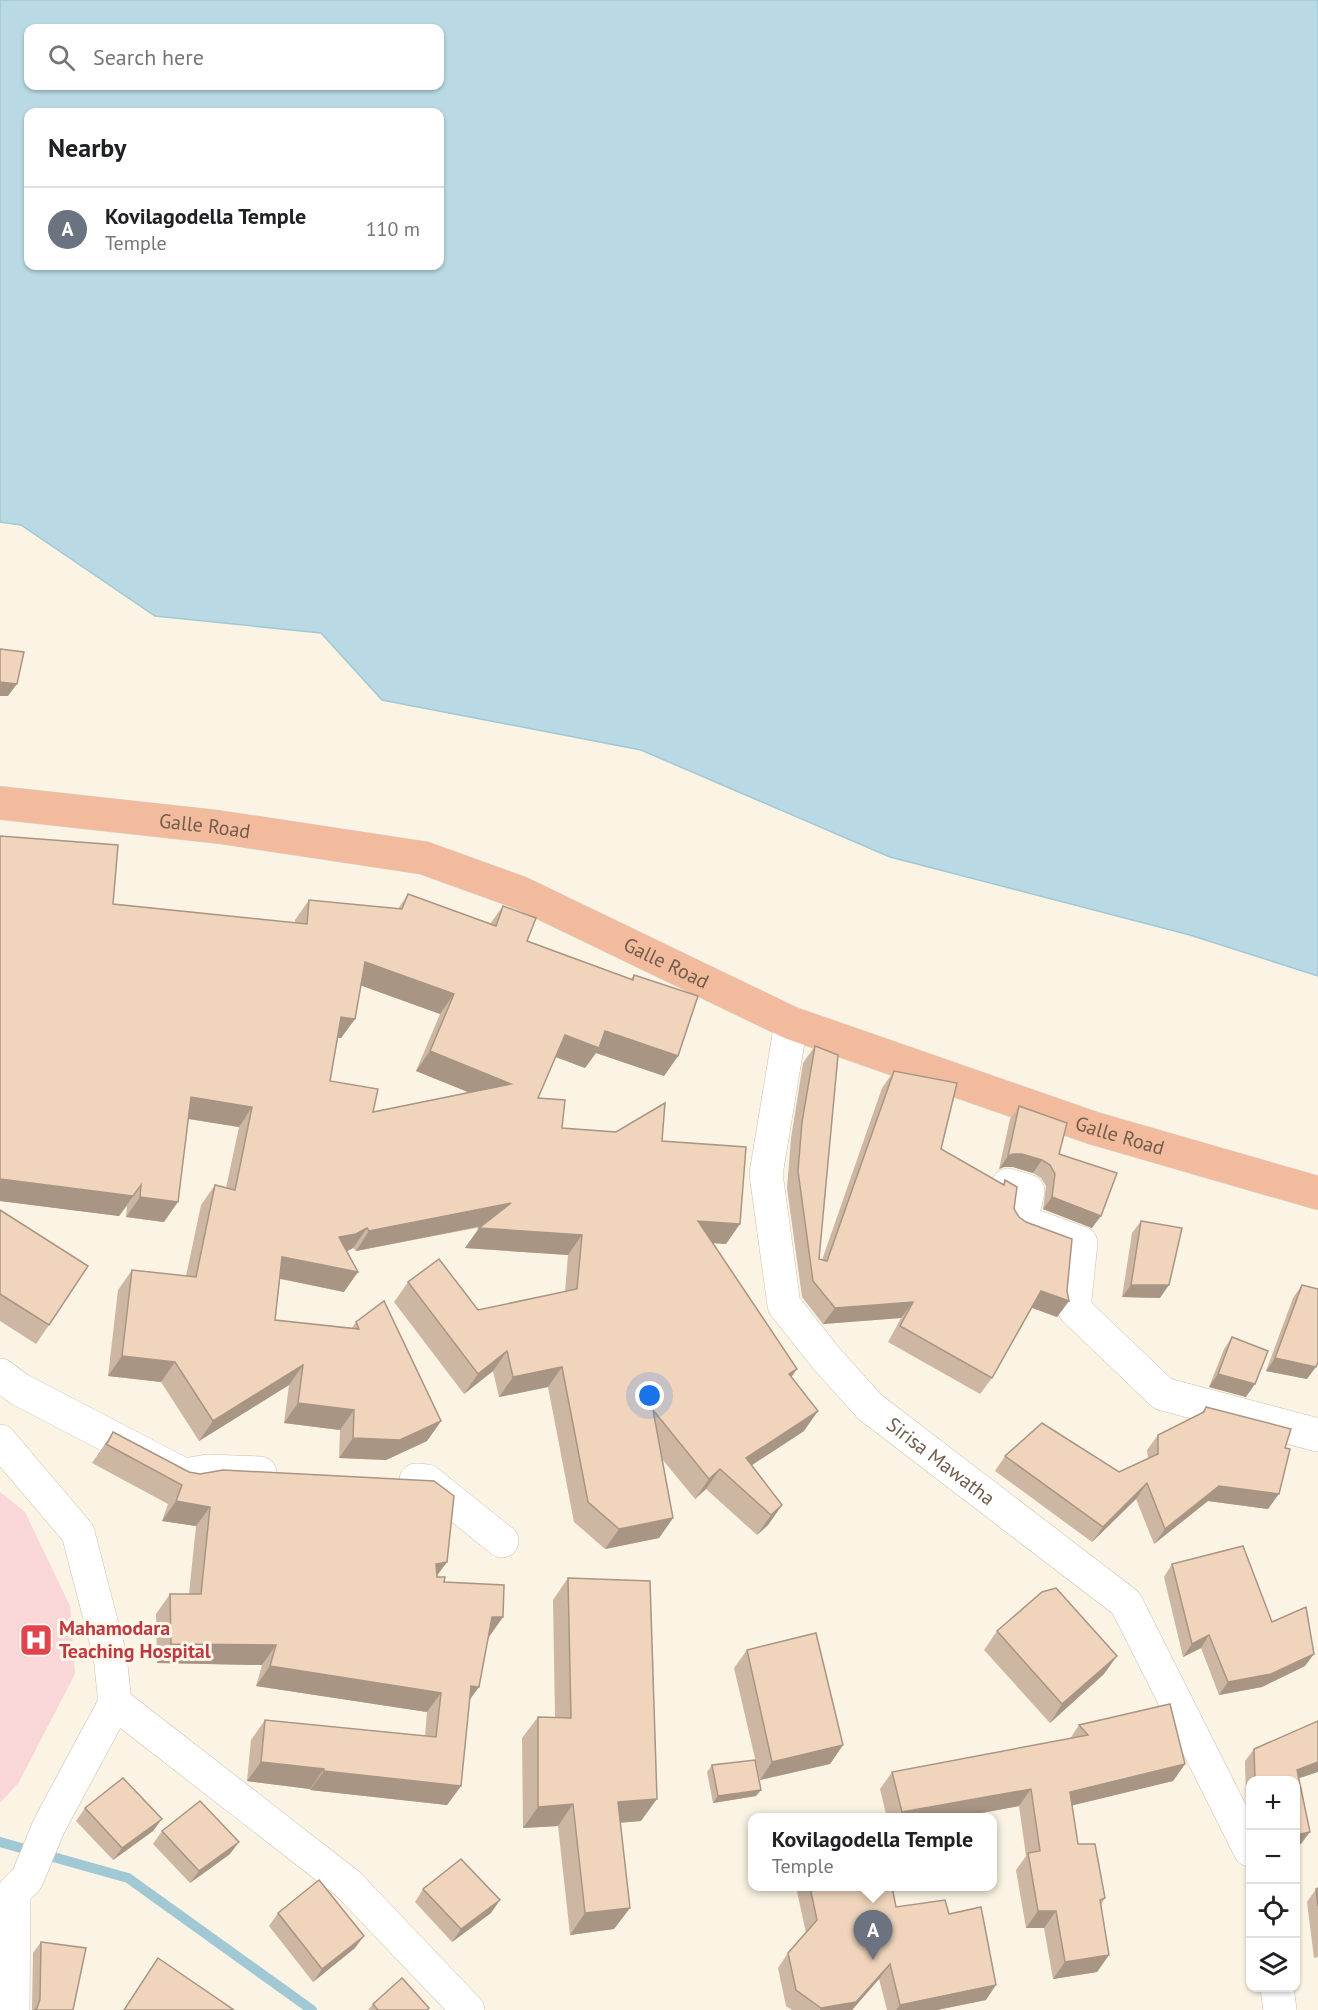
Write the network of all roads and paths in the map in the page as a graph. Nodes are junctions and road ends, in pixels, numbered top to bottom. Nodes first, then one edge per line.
1 (0, 803) edge
2 (791, 1023) junction
3 (1008, 1185) edge
4 (1318, 1193) edge
5 (0, 1375) edge
6 (1318, 1435) edge
7 (0, 1441) edge
8 (289, 1475) edge
9 (392, 1479) edge
10 (502, 1541) dead end
11 (115, 1702) junction
12 (1246, 1840) edge
13 (14, 1886) edge
14 (1278, 1992) edge
15 (13, 2010) edge
16 (468, 2010) edge
17 (1280, 2010) edge

1 - 2 highway, Galle Road
2 - 4 highway, Galle Road
2 - 12 street, Sirisa Mawatha
3 - 6 street
5 - 8 street
7 - 11 street
9 - 10 street
11 - 13 street
11 - 16 street
13 - 15 street
14 - 17 street

